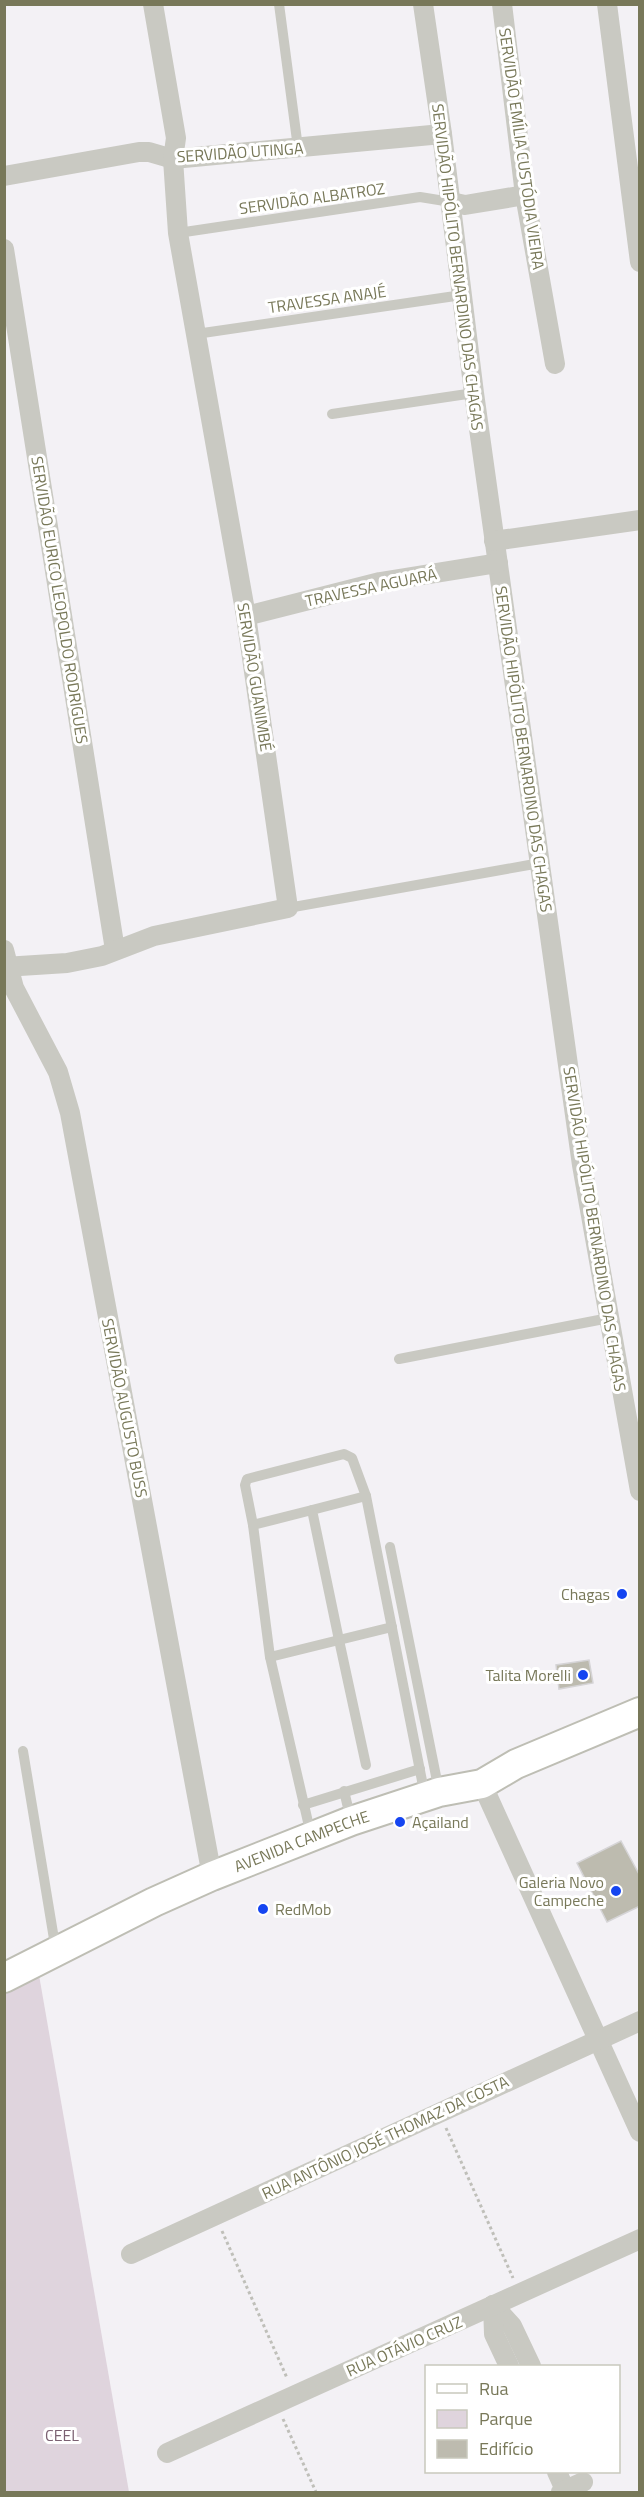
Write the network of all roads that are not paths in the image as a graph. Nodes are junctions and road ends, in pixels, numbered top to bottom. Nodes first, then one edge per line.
1 (153, 4) edge
2 (279, 4) edge
3 (423, 4) edge
4 (502, 4) edge
5 (607, 4) edge
6 (442, 134) junction
7 (298, 148) junction
8 (173, 159) junction
9 (4, 176) edge
10 (635, 184) edge
11 (525, 195) junction
12 (451, 202) junction
13 (178, 233) junction
14 (4, 249) edge
15 (639, 262) edge
16 (462, 295) junction
17 (196, 334) junction
18 (555, 364) dead end
19 (474, 393) junction
20 (332, 414) dead end
21 (639, 520) edge
22 (494, 541) junction
23 (498, 563) junction
24 (246, 616) junction
25 (540, 863) junction
26 (288, 908) junction
27 (115, 950) junction
28 (5, 961) edge
29 (609, 1318) junction
30 (399, 1359) dead end
31 (638, 1469) edge
32 (639, 1491) edge
33 (366, 1496) junction
34 (312, 1510) junction
35 (253, 1526) junction
36 (390, 1547) dead end
37 (392, 1627) junction
38 (339, 1640) junction
39 (270, 1657) junction
40 (639, 1712) edge
41 (23, 1751) dead end
42 (366, 1765) dead end
43 (420, 1769) junction
44 (482, 1784) junction
45 (344, 1791) junction
46 (432, 1794) junction
47 (303, 1805) junction
48 (351, 1821) junction
49 (311, 1836) junction
50 (212, 1876) junction
51 (56, 1951) junction
52 (4, 1977) edge
53 (639, 2021) edge
54 (597, 2040) junction
55 (639, 2132) edge
56 (639, 2239) edge
57 (131, 2254) dead end
58 (493, 2305) junction
59 (508, 2365) edge
60 (530, 2365) edge
61 (168, 2453) dead end
62 (557, 2473) edge
63 (573, 2487) edge

1 - 8 street, SERVIDÃO GUANIMBÉ
2 - 7 lane
3 - 6 street, SERVIDÃO HIPÓLITO BERNARDINO DAS CHAGAS
4 - 11 street, SERVIDÃO EMÍLIA CUSTÓDIA VIEIRA
5 - 10 street
6 - 7 street, SERVIDÃO UTINGA
6 - 12 street, SERVIDÃO HIPÓLITO BERNARDINO DAS CHAGAS
7 - 8 street, SERVIDÃO UTINGA
8 - 9 street, SERVIDÃO UTINGA
8 - 13 street, SERVIDÃO GUANIMBÉ
10 - 15 street
11 - 12 street
11 - 18 street, SERVIDÃO EMÍLIA CUSTÓDIA VIEIRA
12 - 13 lane, SERVIDÃO ALBATROZ
12 - 16 street, SERVIDÃO HIPÓLITO BERNARDINO DAS CHAGAS
13 - 17 street, SERVIDÃO GUANIMBÉ
14 - 27 street, SERVIDÃO EURICO LEOPOLDO RODRIGUES
16 - 17 lane, TRAVESSA ANAJÉ
16 - 19 street, SERVIDÃO HIPÓLITO BERNARDINO DAS CHAGAS
17 - 24 street, SERVIDÃO GUANIMBÉ
19 - 20 lane
19 - 22 street, SERVIDÃO HIPÓLITO BERNARDINO DAS CHAGAS
21 - 22 street
22 - 23 street, SERVIDÃO HIPÓLITO BERNARDINO DAS CHAGAS
23 - 24 street, TRAVESSA AGUARÁ
23 - 25 street, SERVIDÃO HIPÓLITO BERNARDINO DAS CHAGAS
24 - 26 street, SERVIDÃO GUANIMBÉ
25 - 26 lane
25 - 29 street, SERVIDÃO HIPÓLITO BERNARDINO DAS CHAGAS
26 - 27 street
27 - 28 street
28 - 50 street, SERVIDÃO AUGUSTO BUSS
29 - 30 lane
29 - 31 street, SERVIDÃO HIPÓLITO BERNARDINO DAS CHAGAS
31 - 32 street, SERVIDÃO HIPÓLITO BERNARDINO DAS CHAGAS
33 - 34 lane
33 - 35 lane
33 - 37 lane
34 - 35 lane
34 - 38 lane
35 - 39 lane
36 - 46 lane
37 - 38 lane
37 - 43 lane
38 - 39 lane
38 - 42 lane
39 - 47 lane
40 - 44 main road, AVENIDA CAMPECHE
41 - 51 lane
43 - 45 lane
43 - 46 lane
44 - 46 main road, AVENIDA CAMPECHE
44 - 54 street
45 - 47 lane
45 - 48 lane
46 - 48 main road, AVENIDA CAMPECHE
47 - 49 lane
48 - 49 main road, AVENIDA CAMPECHE
49 - 50 main road, AVENIDA CAMPECHE
50 - 51 main road, AVENIDA CAMPECHE
51 - 52 main road, AVENIDA CAMPECHE
53 - 54 street, RUA ANTÔNIO JOSÉ THOMAZ DA COSTA
54 - 55 street
54 - 57 street, RUA ANTÔNIO JOSÉ THOMAZ DA COSTA
56 - 58 street, RUA OTÁVIO CRUZ
58 - 59 street
58 - 60 street
58 - 61 street, RUA OTÁVIO CRUZ
62 - 63 street

